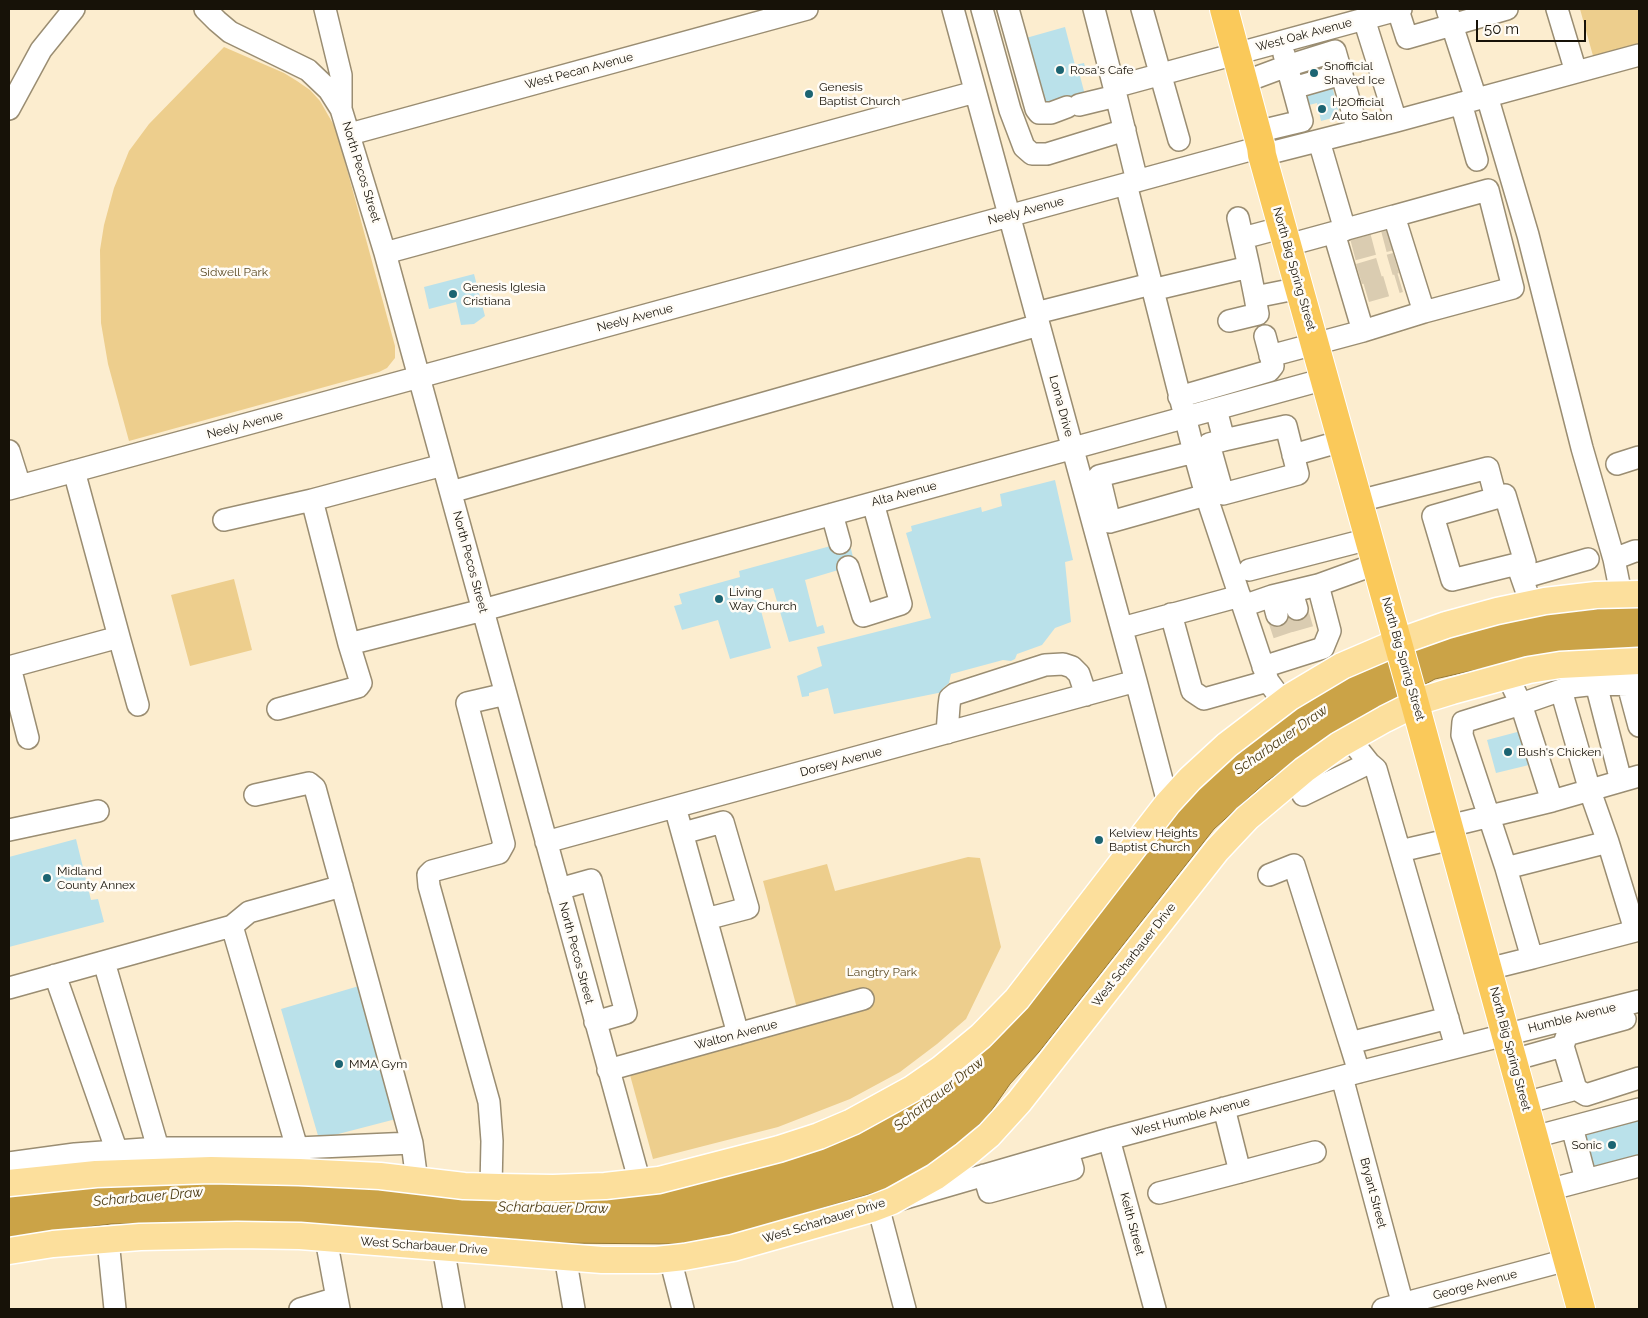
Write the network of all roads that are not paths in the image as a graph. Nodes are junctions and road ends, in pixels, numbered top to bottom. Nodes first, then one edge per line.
1 (74, 9) edge
2 (205, 9) edge
3 (325, 9) edge
4 (807, 9) edge
5 (953, 9) edge
6 (982, 9) edge
7 (1008, 9) edge
8 (1094, 9) edge
9 (1142, 9) edge
10 (1224, 9) edge
11 (1399, 9) edge
12 (1557, 9) edge
13 (1499, 10) edge
14 (1450, 17) edge
15 (1364, 19) junction
16 (1281, 42) junction
17 (1236, 54) junction
18 (1639, 55) edge
19 (1287, 66) junction
20 (1576, 72) junction
21 (1160, 74) junction
22 (1342, 74) junction
23 (1244, 82) junction
24 (975, 92) junction
25 (1115, 92) junction
26 (1302, 98) junction
27 (1475, 99) junction
28 (9, 109) edge
29 (341, 109) junction
30 (1396, 121) junction
31 (1125, 130) junction
32 (1358, 131) junction
33 (350, 134) junction
34 (1178, 140) dead end
35 (1319, 141) junction
36 (1260, 144) junction
37 (1477, 160) dead end
38 (1132, 182) junction
39 (1009, 216) junction
40 (1394, 216) junction
41 (1340, 231) junction
42 (1286, 236) junction
43 (385, 253) junction
44 (1249, 268) junction
45 (1152, 287) junction
46 (1300, 288) junction
47 (1255, 297) junction
48 (1424, 312) junction
49 (1037, 319) junction
50 (1229, 321) dead end
51 (1363, 331) junction
52 (1315, 344) junction
53 (419, 378) junction
54 (1325, 379) junction
55 (1179, 397) junction
56 (1216, 409) junction
57 (1184, 418) junction
58 (1224, 440) junction
59 (1342, 442) junction
60 (1073, 448) junction
61 (9, 451) edge
62 (1194, 452) junction
63 (1293, 455) junction
64 (1639, 457) edge
65 (1617, 464) dead end
66 (443, 465) junction
67 (74, 472) junction
68 (14, 488) edge
69 (451, 492) junction
70 (1206, 495) junction
71 (1496, 498) junction
72 (312, 500) junction
73 (1359, 501) junction
74 (873, 503) junction
75 (832, 514) junction
76 (224, 520) dead end
77 (840, 543) dead end
78 (1639, 551) edge
79 (1373, 552) junction
80 (1588, 559) dead end
81 (1614, 559) junction
82 (848, 567) dead end
83 (1249, 570) dead end
84 (1520, 571) junction
85 (1318, 585) junction
86 (1630, 594) edge
87 (1241, 601) junction
88 (1531, 604) junction
89 (483, 610) junction
90 (1171, 614) junction
91 (1122, 628) junction
92 (119, 637) junction
93 (1398, 642) junction
94 (349, 644) junction
95 (1639, 661) edge
96 (9, 667) edge
97 (1266, 674) junction
98 (1507, 676) junction
99 (1136, 681) junction
100 (1596, 684) junction
101 (1633, 685) edge
102 (1562, 690) junction
103 (506, 694) junction
104 (1086, 695) junction
105 (1282, 702) junction
106 (1415, 704) junction
107 (1521, 704) junction
108 (138, 705) dead end
109 (278, 709) dead end
110 (1639, 726) edge
111 (947, 732) junction
112 (28, 738) dead end
113 (1350, 739) junction
114 (1369, 763) junction
115 (1630, 778) edge
116 (1590, 791) junction
117 (1304, 794) dead end
118 (255, 795) dead end
119 (1552, 801) junction
120 (1168, 803) junction
121 (676, 807) junction
122 (98, 811) dead end
123 (1489, 817) junction
124 (9, 830) edge
125 (682, 833) junction
126 (1450, 833) junction
127 (546, 842) junction
128 (1608, 842) junction
129 (1400, 851) junction
130 (1506, 868) junction
131 (1269, 875) dead end
132 (342, 886) junction
133 (559, 889) junction
134 (706, 919) junction
135 (232, 926) junction
136 (1637, 930) edge
137 (1532, 958) junction
138 (104, 962) junction
139 (1488, 969) junction
140 (55, 975) junction
141 (9, 988) edge
142 (863, 999) dead end
143 (1639, 1001) edge
144 (1639, 1015) edge
145 (1448, 1018) junction
146 (595, 1022) junction
147 (738, 1034) junction
148 (1506, 1034) junction
149 (1350, 1043) junction
150 (1563, 1046) junction
151 (1456, 1047) junction
152 (1513, 1060) junction
153 (608, 1070) junction
154 (1351, 1074) junction
155 (1639, 1078) edge
156 (1576, 1089) junction
157 (1525, 1103) junction
158 (1224, 1108) junction
159 (1639, 1109) edge
160 (1572, 1127) junction
161 (1534, 1137) junction
162 (1109, 1139) junction
163 (412, 1143) junction
164 (1315, 1152) dead end
165 (160, 1160) junction
166 (298, 1160) junction
167 (121, 1162) junction
168 (9, 1163) edge
169 (1639, 1166) edge
170 (1240, 1172) junction
171 (1586, 1180) junction
172 (417, 1181) junction
173 (640, 1183) junction
174 (9, 1184) edge
175 (491, 1187) junction
176 (1548, 1190) junction
177 (1159, 1193) dead end
178 (878, 1206) junction
179 (326, 1239) junction
180 (108, 1240) junction
181 (443, 1247) junction
182 (9, 1250) edge
183 (565, 1256) junction
184 (670, 1258) junction
185 (1568, 1260) junction
186 (338, 1304) edge
187 (1396, 1307) edge
188 (115, 1309) edge
189 (300, 1309) edge
190 (454, 1309) edge
191 (574, 1309) edge
192 (683, 1309) edge
193 (905, 1309) edge
194 (1155, 1309) edge
195 (1581, 1309) edge

1 - 28 street
2 - 29 street, North Pecos Street
3 - 29 street
4 - 33 street, West Pecan Avenue
5 - 24 street, Loma Drive
6 - 31 street
7 - 25 street, West Oak Avenue
8 - 25 street
9 - 21 street
10 - 17 highway, North Big Spring Street
11 - 14 street
11 - 15 street, West Oak Avenue
12 - 20 street
13 - 14 street
14 - 27 street
15 - 16 street, West Oak Avenue
15 - 30 street
16 - 17 street, West Oak Avenue
16 - 19 street
17 - 21 street, West Oak Avenue
17 - 23 highway, North Big Spring Street
18 - 20 street
19 - 22 street
19 - 23 street
19 - 26 street
20 - 27 street
21 - 25 street, West Oak Avenue
21 - 34 street
22 - 26 street
22 - 32 street
23 - 36 highway, North Big Spring Street
24 - 39 street, Loma Drive
24 - 43 street
25 - 31 street
26 - 36 street
27 - 30 street
27 - 37 street
27 - 81 street
29 - 33 street, North Pecos Street
30 - 32 street
31 - 38 street
32 - 35 street
33 - 43 street, North Pecos Street
35 - 36 street
35 - 41 street
36 - 38 street, Neely Avenue
36 - 42 highway, North Big Spring Street
38 - 39 street, Neely Avenue
38 - 45 street
39 - 49 street, Loma Drive
39 - 53 street, Neely Avenue
40 - 41 street
40 - 48 street
40 - 48 street
41 - 42 street
41 - 51 street
42 - 44 street
42 - 46 highway, North Big Spring Street
43 - 53 street, North Pecos Street
44 - 45 street
44 - 47 street
45 - 49 street
45 - 55 street
46 - 47 street
46 - 52 highway, North Big Spring Street
47 - 50 street
48 - 51 street
49 - 60 street, Loma Drive
49 - 69 street
51 - 52 street
52 - 54 highway, North Big Spring Street
52 - 55 street
53 - 66 street, North Pecos Street
53 - 67 street, Neely Avenue
54 - 56 street, Alta Avenue
54 - 59 highway, North Big Spring Street
55 - 57 street
56 - 57 street, Alta Avenue
56 - 58 street
57 - 60 street, Alta Avenue
57 - 62 street
58 - 63 street
58 - 63 street
59 - 63 street
59 - 73 highway, North Big Spring Street
60 - 74 street, Alta Avenue
60 - 91 street, Loma Drive
61 - 68 street
62 - 70 street
62 - 70 street
64 - 65 street
66 - 69 street, North Pecos Street
66 - 72 street
67 - 68 street, Neely Avenue
67 - 92 street
69 - 89 street, North Pecos Street
70 - 87 street
71 - 73 street
71 - 84 street
71 - 84 street
72 - 76 street
72 - 94 street
73 - 79 highway, North Big Spring Street
74 - 75 street, Alta Avenue
74 - 82 street
75 - 77 street
75 - 89 street, Alta Avenue
78 - 81 street
79 - 83 street
79 - 85 street
79 - 93 highway, North Big Spring Street
80 - 84 street
81 - 86 street
84 - 88 street
85 - 87 street
85 - 97 street
86 - 88 main road
87 - 90 street
87 - 97 street
88 - 93 main road
89 - 94 street, Alta Avenue
89 - 103 street, North Pecos Street
90 - 91 street
90 - 97 street
91 - 99 street, Loma Drive
92 - 96 street
92 - 108 street
93 - 105 main road
93 - 106 highway, North Big Spring Street
94 - 109 street
95 - 98 main road, West Scharbauer Drive
96 - 112 street
97 - 105 street
98 - 106 main road, West Scharbauer Drive
98 - 107 street
99 - 104 street, Dorsey Avenue
99 - 120 street, Loma Drive
100 - 101 street
100 - 102 street
100 - 115 street
101 - 110 street
102 - 107 street
102 - 116 street
103 - 127 street, North Pecos Street
103 - 175 street
104 - 111 street, Dorsey Avenue
104 - 111 street
105 - 120 main road
106 - 113 main road, West Scharbauer Drive
106 - 126 highway, North Big Spring Street
107 - 119 street
107 - 123 street
111 - 121 street, Dorsey Avenue
113 - 114 street
113 - 178 main road, West Scharbauer Drive
114 - 117 street
114 - 129 street
115 - 116 street
116 - 119 street
116 - 128 street
118 - 132 street
119 - 123 street
120 - 173 main road
121 - 125 street
121 - 127 street, Dorsey Avenue
122 - 124 street
123 - 126 street
123 - 130 street
125 - 134 street
125 - 134 street
126 - 129 street
126 - 139 highway, North Big Spring Street
127 - 133 street, North Pecos Street
128 - 130 street
128 - 136 street
129 - 145 street
130 - 137 street
131 - 149 street, Bryant Street
132 - 135 street
132 - 163 street
133 - 146 street, North Pecos Street
133 - 146 street
134 - 147 street
135 - 138 street
135 - 166 street
136 - 137 street
137 - 139 street
138 - 140 street
138 - 165 street
139 - 148 highway, North Big Spring Street
140 - 141 street
140 - 167 street
142 - 147 street, Walton Avenue
143 - 148 street, Humble Avenue
144 - 150 street
145 - 149 street
145 - 151 street
146 - 153 street, North Pecos Street
147 - 153 street, Walton Avenue
148 - 151 street, West Humble Avenue
148 - 152 highway, North Big Spring Street
149 - 154 street, Bryant Street
150 - 152 street
150 - 156 street
151 - 154 street, West Humble Avenue
152 - 157 highway, North Big Spring Street
153 - 173 street, North Pecos Street
154 - 158 street, West Humble Avenue
154 - 187 street, Bryant Street
155 - 156 street
156 - 157 street
157 - 161 highway, North Big Spring Street
158 - 162 street, West Humble Avenue
158 - 170 street
159 - 160 street
160 - 161 street
160 - 171 street
161 - 176 highway, North Big Spring Street
162 - 178 street, West Humble Avenue
162 - 194 street, Keith Street
163 - 166 street
163 - 172 street
164 - 170 street
165 - 166 main road
165 - 167 main road
166 - 172 main road
167 - 168 street
167 - 174 main road
169 - 171 street
170 - 177 street
171 - 176 street
172 - 175 main road
173 - 175 main road
176 - 185 highway, North Big Spring Street
178 - 184 main road, West Scharbauer Drive
178 - 193 street
179 - 180 main road, West Scharbauer Drive
179 - 181 main road, West Scharbauer Drive
179 - 186 street
180 - 182 main road, West Scharbauer Drive
180 - 188 street
181 - 183 main road, West Scharbauer Drive
181 - 190 street
183 - 184 main road, West Scharbauer Drive
183 - 191 street
184 - 192 street
185 - 187 street, George Avenue
185 - 195 highway, North Big Spring Street
186 - 189 street

